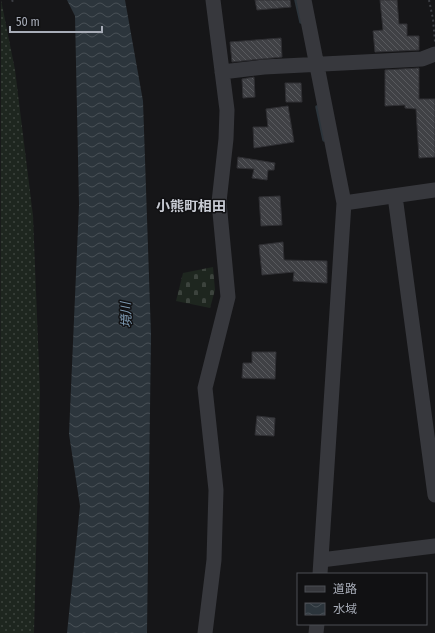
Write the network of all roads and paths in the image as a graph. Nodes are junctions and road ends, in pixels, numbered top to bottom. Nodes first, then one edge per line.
1 (213, 0) edge
2 (304, 0) edge
3 (429, 0) edge
4 (435, 45) edge
5 (435, 54) edge
6 (311, 64) junction
7 (222, 72) junction
8 (435, 190) edge
9 (395, 196) junction
10 (344, 203) junction
11 (435, 495) edge
12 (435, 546) edge
13 (320, 567) edge
14 (205, 633) edge

1 - 7 street
2 - 6 street
3 - 4 path
5 - 6 street
6 - 7 street
6 - 10 street
7 - 14 street
8 - 9 street
9 - 10 street
9 - 11 street
10 - 13 street
12 - 13 street

